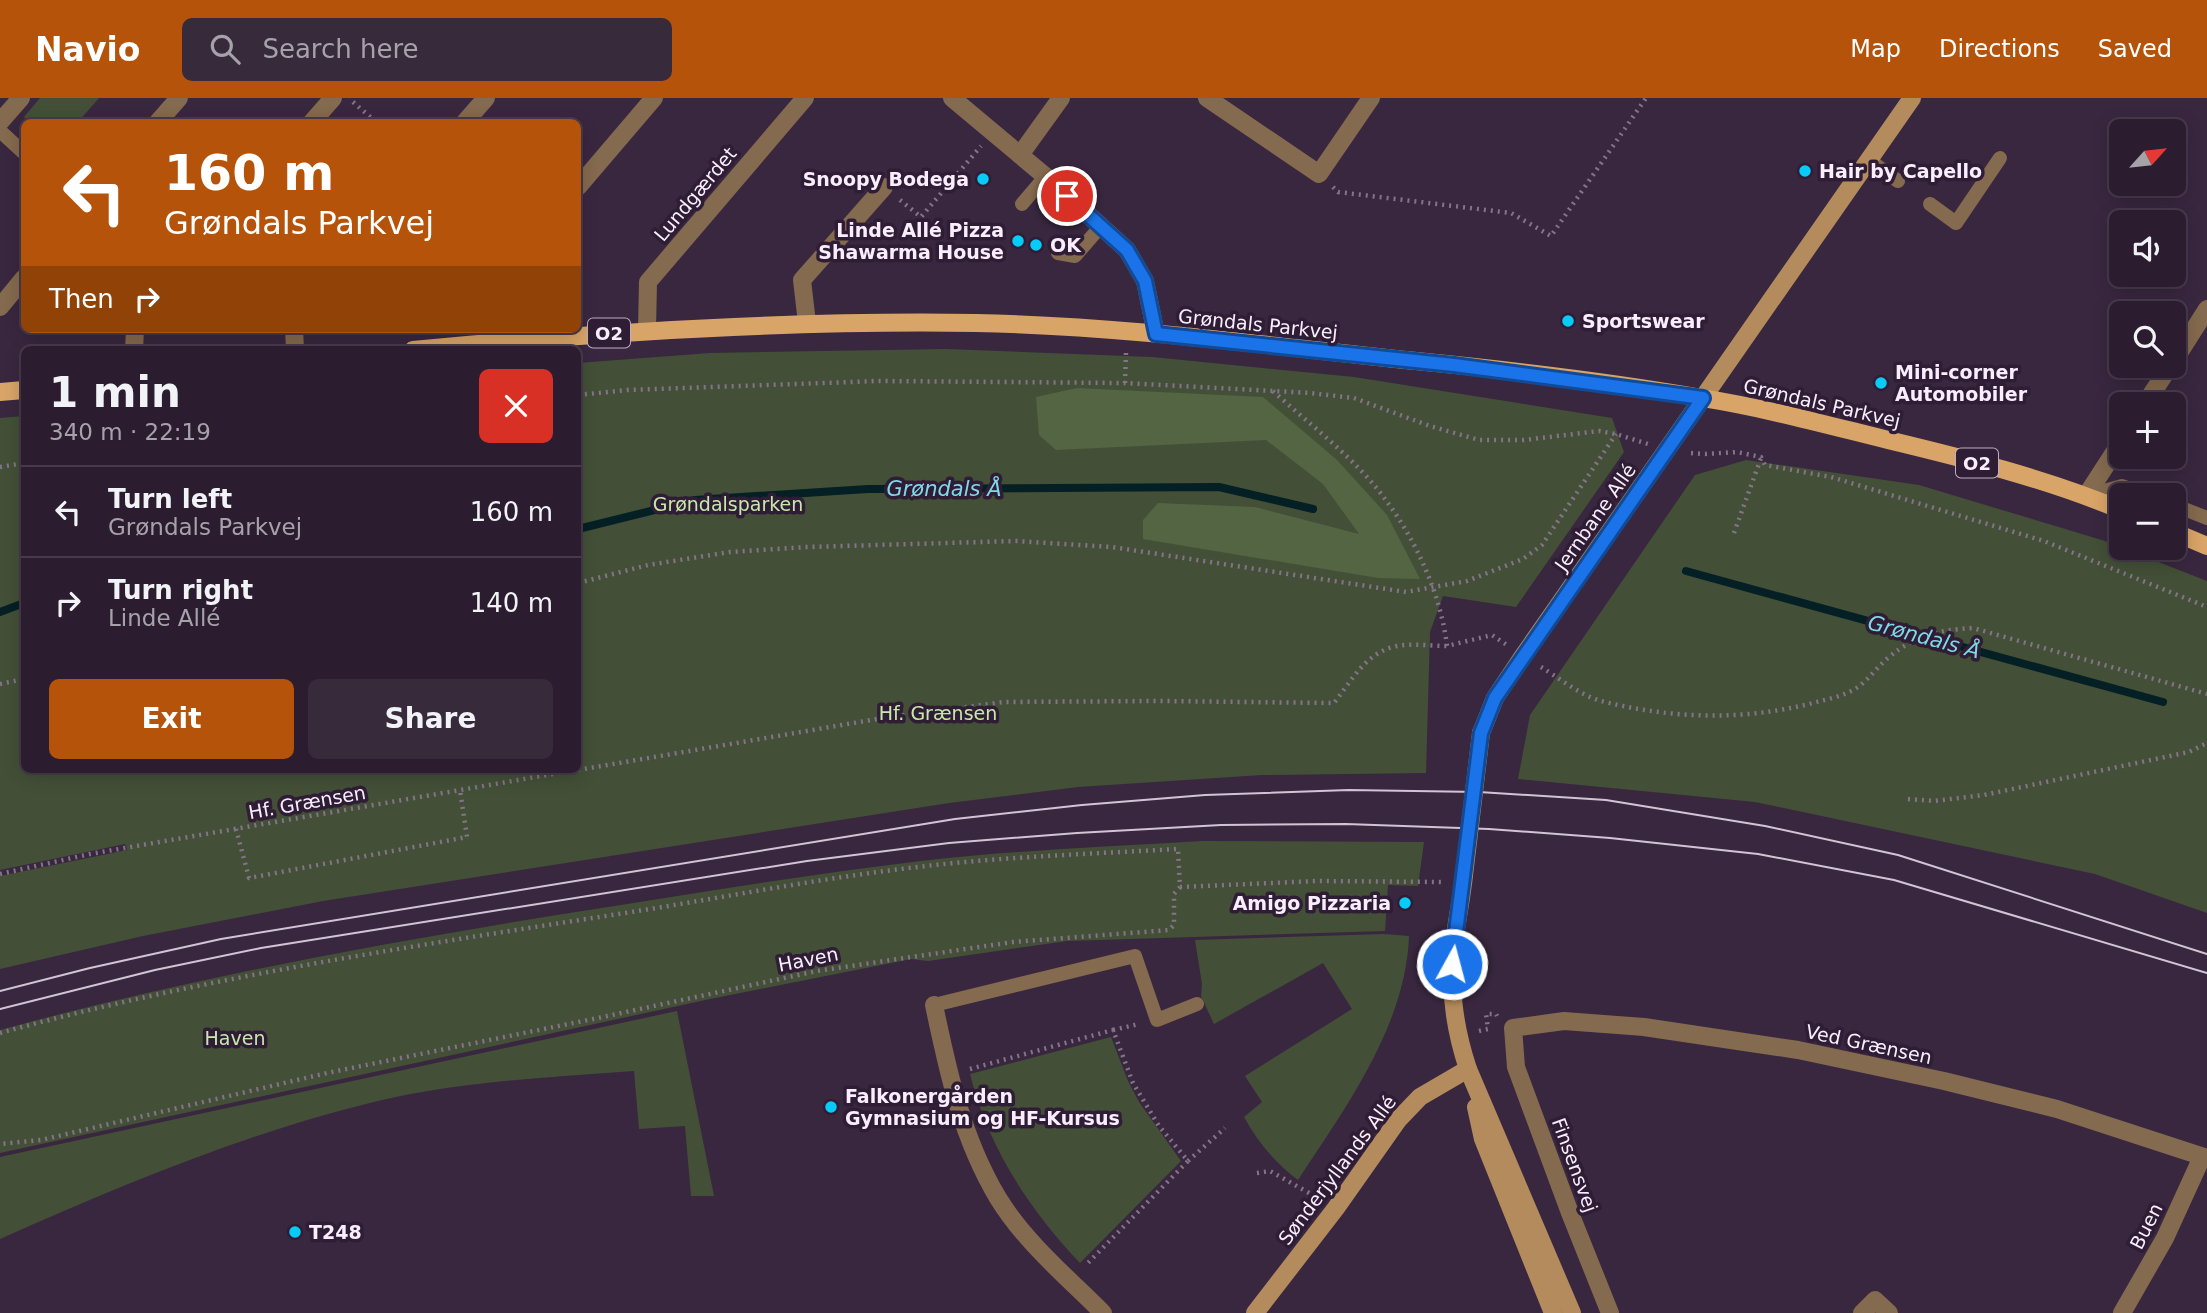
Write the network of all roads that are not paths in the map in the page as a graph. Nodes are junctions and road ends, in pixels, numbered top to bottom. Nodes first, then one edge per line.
1 (21, 98) edge
2 (179, 98) edge
3 (333, 98) edge
4 (486, 98) edge
5 (654, 98) edge
6 (805, 98) edge
7 (952, 98) edge
8 (1061, 98) edge
9 (1208, 98) edge
10 (1371, 98) edge
11 (1912, 98) edge
12 (161, 119) edge
13 (315, 119) edge
14 (468, 119) edge
15 (0, 122) edge
16 (0, 131) edge
17 (21, 150) edge
18 (1020, 155) junction
19 (2000, 158) dead end
20 (1868, 160) junction
21 (1045, 177) junction
22 (1898, 181) dead end
23 (581, 183) edge
24 (884, 187) road end
25 (1022, 204) dead end
26 (1930, 204) dead end
27 (1101, 226) junction
28 (1058, 253) dead end
29 (21, 282) edge
30 (0, 307) edge
31 (2207, 309) edge
32 (807, 323) junction
33 (647, 330) junction
34 (581, 332) edge
35 (568, 333) edge
36 (1156, 334) junction
37 (488, 336) edge
38 (2186, 342) edge
39 (434, 346) edge
40 (21, 390) edge
41 (0, 392) edge
42 (1703, 398) junction
43 (2109, 461) edge
44 (2109, 490) edge
45 (2086, 496) junction
46 (2109, 505) edge
47 (2186, 510) edge
48 (2207, 518) edge
49 (2186, 537) edge
50 (2207, 546) edge
51 (934, 1004) joint
52 (1197, 1004) dead end
53 (1513, 1028) joint
54 (1468, 1069) junction
55 (2205, 1158) edge
56 (1103, 1313) edge
57 (1255, 1313) edge
58 (1553, 1313) edge
59 (1572, 1313) edge
60 (1610, 1313) edge
61 (1862, 1313) edge
62 (1889, 1313) edge
63 (2122, 1313) edge

1 - 15 street
2 - 12 street
3 - 13 street
4 - 14 street
5 - 23 street
6 - 33 street, Lundgærdet
7 - 18 street
8 - 18 street
9 - 10 street
11 - 20 street, Jernbane Allé
16 - 17 lane
18 - 21 street
19 - 26 lane
20 - 22 lane
20 - 42 street, Jernbane Allé
21 - 25 lane
21 - 27 street
24 - 32 street
27 - 28 lane
27 - 36 street
29 - 30 street
31 - 38 street
32 - 33 main road, Grøndals Parkvej / O2
32 - 36 main road, Grøndals Parkvej / O2
33 - 34 main road, Grøndals Parkvej / O2
35 - 37 main road, Grøndals Parkvej / O2
36 - 42 main road, Grøndals Parkvej / O2
37 - 39 main road, Grøndals Parkvej / O2
40 - 41 main road
42 - 45 main road, Grøndals Parkvej / O2
42 - 54 street, Jernbane Allé, bridge
43 - 45 street
44 - 45 lane
45 - 46 main road, Grøndals Parkvej / O2
47 - 48 lane
49 - 50 main road
51 - 52 lane
51 - 56 street
53 - 55 street, Ved Grænsen
53 - 60 street, Finsensvej
54 - 57 street, Sønderjyllands Allé
54 - 58 street
54 - 59 street
55 - 63 street, Buen
61 - 62 street

